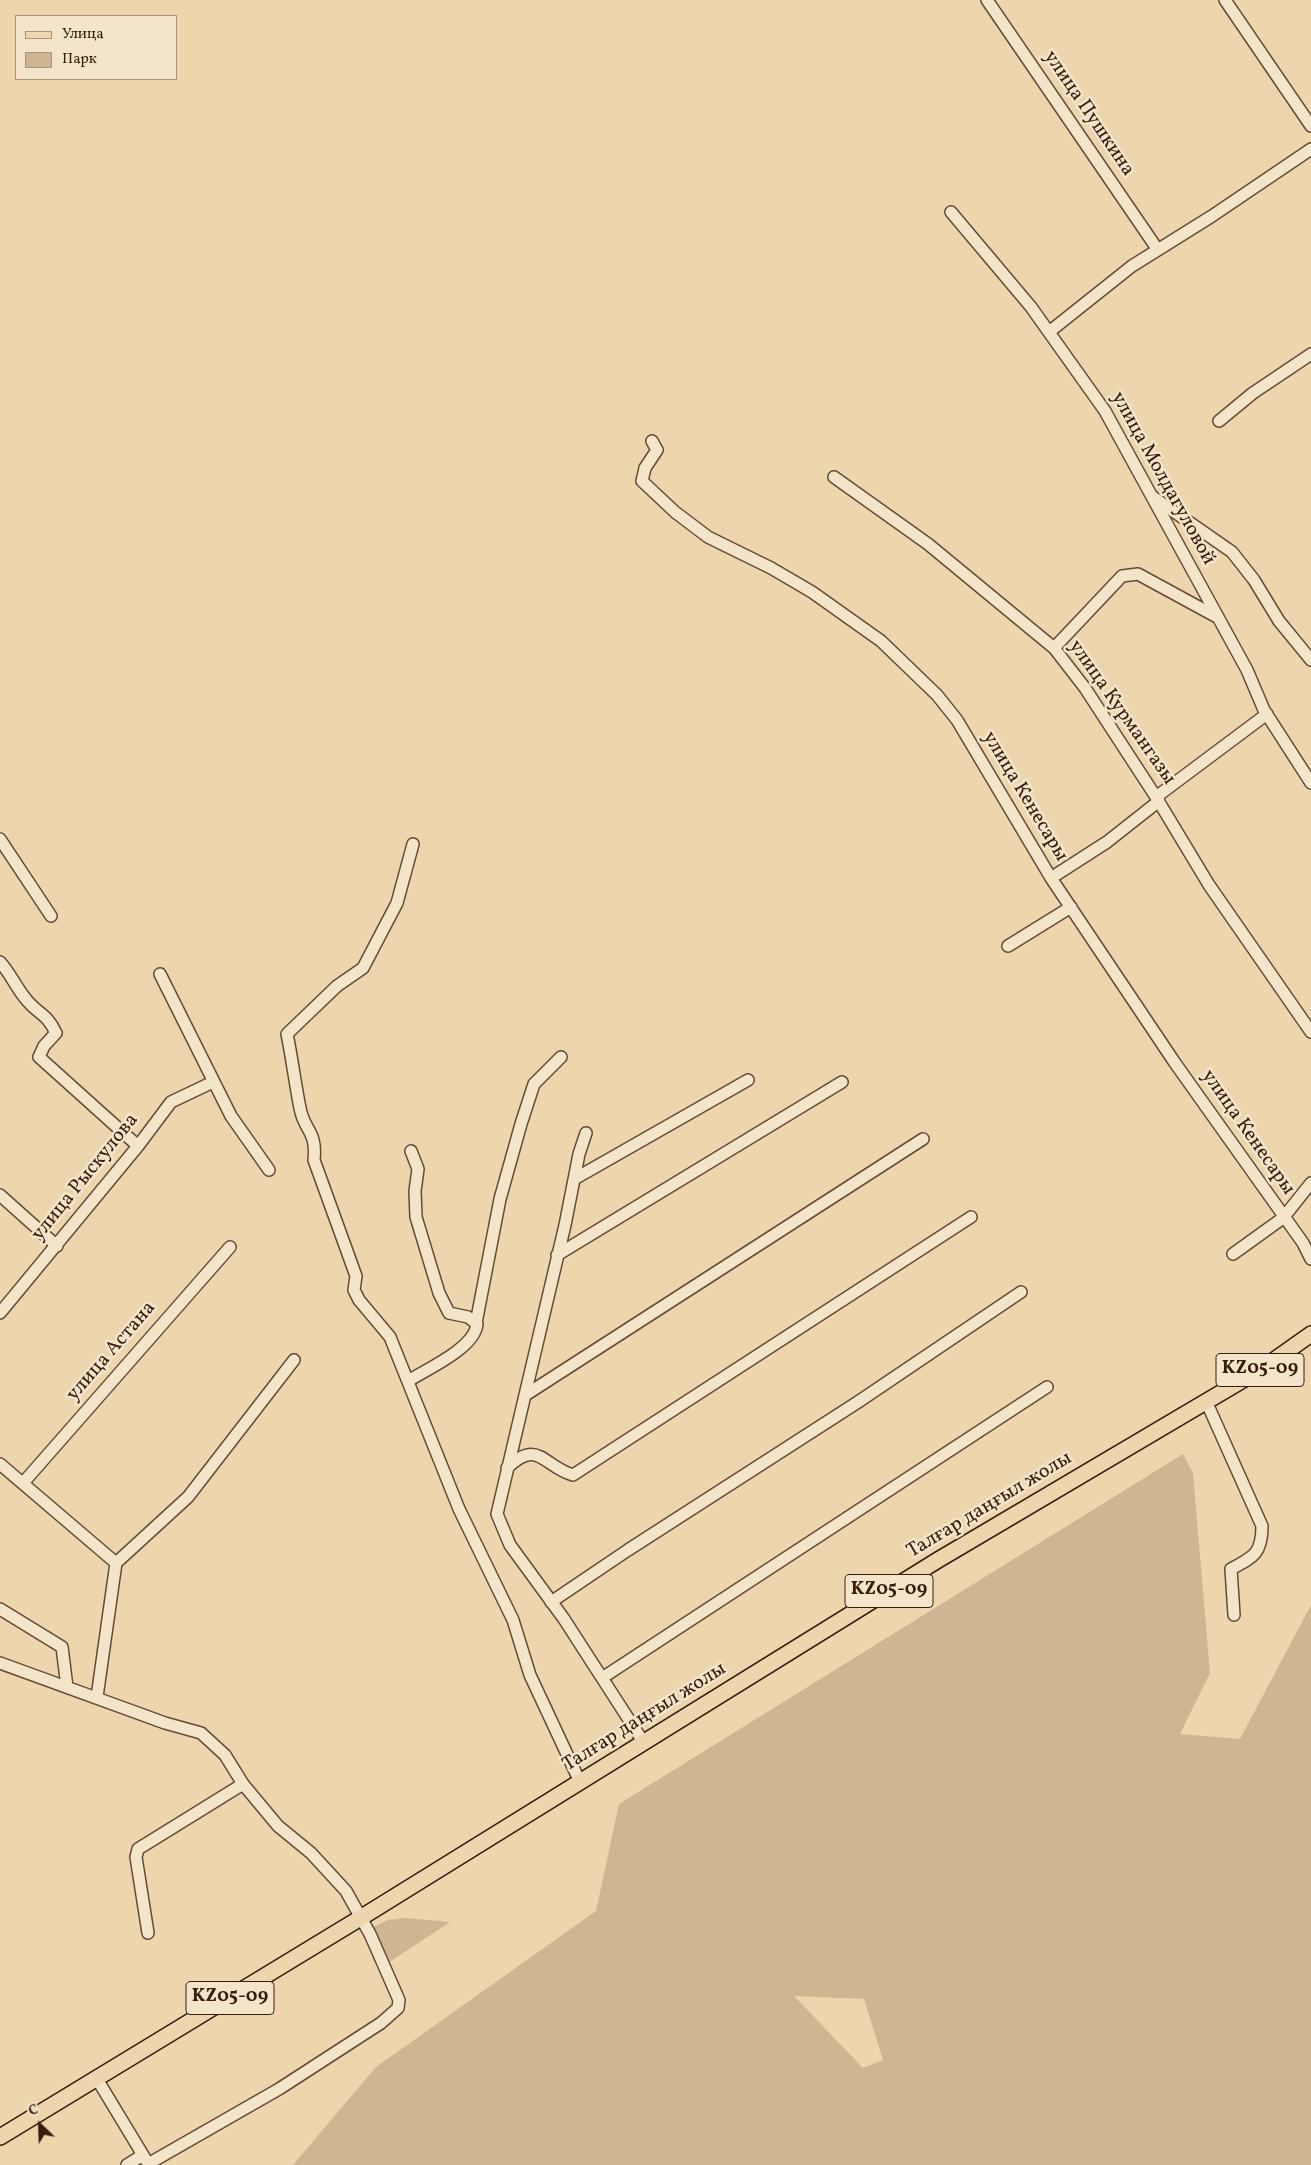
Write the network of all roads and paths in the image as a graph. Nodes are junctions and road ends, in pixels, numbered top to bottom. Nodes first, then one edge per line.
1 (986, 0) edge
2 (1225, 0) edge
3 (1311, 126) edge
4 (1311, 149) edge
5 (951, 212) dead end
6 (1158, 250) junction
7 (1049, 332) junction
8 (1311, 354) edge
9 (1218, 421) dead end
10 (652, 440) dead end
11 (834, 477) dead end
12 (1151, 495) junction
13 (1217, 617) junction
14 (1054, 648) junction
15 (1311, 660) edge
16 (1267, 714) junction
17 (1311, 784) edge
18 (1158, 799) junction
19 (0, 839) edge
20 (413, 844) dead end
21 (1051, 878) junction
22 (1071, 907) junction
23 (51, 916) dead end
24 (1008, 946) dead end
25 (0, 962) edge
26 (160, 974) dead end
27 (1311, 1032) edge
28 (561, 1057) dead end
29 (748, 1080) dead end
30 (213, 1082) junction
31 (842, 1082) dead end
32 (586, 1132) dead end
33 (923, 1139) dead end
34 (138, 1146) junction
35 (411, 1151) dead end
36 (268, 1170) dead end
37 (576, 1178) junction
38 (1311, 1183) edge
39 (0, 1195) edge
40 (971, 1216) dead end
41 (1283, 1218) junction
42 (57, 1246) junction
43 (230, 1247) dead end
44 (1233, 1254) dead end
45 (557, 1255) junction
46 (1311, 1259) edge
47 (1021, 1292) dead end
48 (0, 1313) edge
49 (476, 1323) junction
50 (1311, 1334) edge
51 (294, 1360) dead end
52 (408, 1381) junction
53 (1047, 1387) dead end
54 (527, 1394) junction
55 (1206, 1401) junction
56 (0, 1464) edge
57 (507, 1468) junction
58 (23, 1483) junction
59 (116, 1563) junction
60 (551, 1602) junction
61 (0, 1609) edge
62 (1234, 1615) dead end
63 (0, 1663) edge
64 (602, 1678) junction
65 (67, 1687) junction
66 (97, 1697) junction
67 (644, 1743) junction
68 (243, 1784) junction
69 (575, 1785) junction
70 (362, 1917) junction
71 (148, 1933) dead end
72 (97, 2079) junction
73 (0, 2137) edge
74 (146, 2161) edge
75 (127, 2165) edge

1 - 6 street, улица Пушкина
2 - 3 street
4 - 6 street
5 - 7 street, улица Молдагуловой
6 - 7 street
7 - 12 street, улица Молдагуловой
8 - 9 street
10 - 21 street, улица Кенесары
11 - 14 street, улица Курмангазы
12 - 13 street, улица Молдагуловой
12 - 15 street
13 - 14 street
13 - 16 street, улица Молдагуловой
14 - 18 street, улица Курмангазы
16 - 17 street, улица Молдагуловой
16 - 18 street
18 - 21 street
18 - 27 street, улица Курмангазы
19 - 23 street
20 - 52 street
21 - 22 street, улица Кенесары
22 - 24 street
22 - 41 street, улица Кенесары
25 - 34 street
26 - 30 street
28 - 49 street
29 - 37 street
30 - 34 street, улица Рыскулова
30 - 36 street
31 - 45 street
32 - 37 street
33 - 54 street
34 - 42 street, улица Рыскулова
35 - 49 street
37 - 45 street
38 - 41 street
39 - 42 street
40 - 57 street
41 - 44 street
41 - 46 street, улица Кенесары
42 - 48 street, улица Рыскулова
43 - 58 street, улица Астана
45 - 54 street
47 - 60 street
49 - 52 street
50 - 55 main road, Талғар даңғыл жолы / KZ05-09
51 - 59 street
52 - 69 street
53 - 64 street
54 - 57 street
55 - 62 street
55 - 67 main road, Талғар даңғыл жолы / KZ05-09
56 - 58 street
57 - 60 street
58 - 59 street
59 - 66 street
60 - 64 street
61 - 65 street
63 - 65 street
64 - 67 street
65 - 66 street
66 - 68 street
67 - 69 main road, Талғар даңғыл жолы / KZ05-09
68 - 70 street
68 - 71 street
69 - 70 main road, Талғар даңғыл жолы / KZ05-09
70 - 72 main road, Талғар даңғыл жолы / KZ05-09
70 - 74 street
72 - 73 main road, Талғар даңғыл жолы / KZ05-09
72 - 74 street
74 - 75 street

